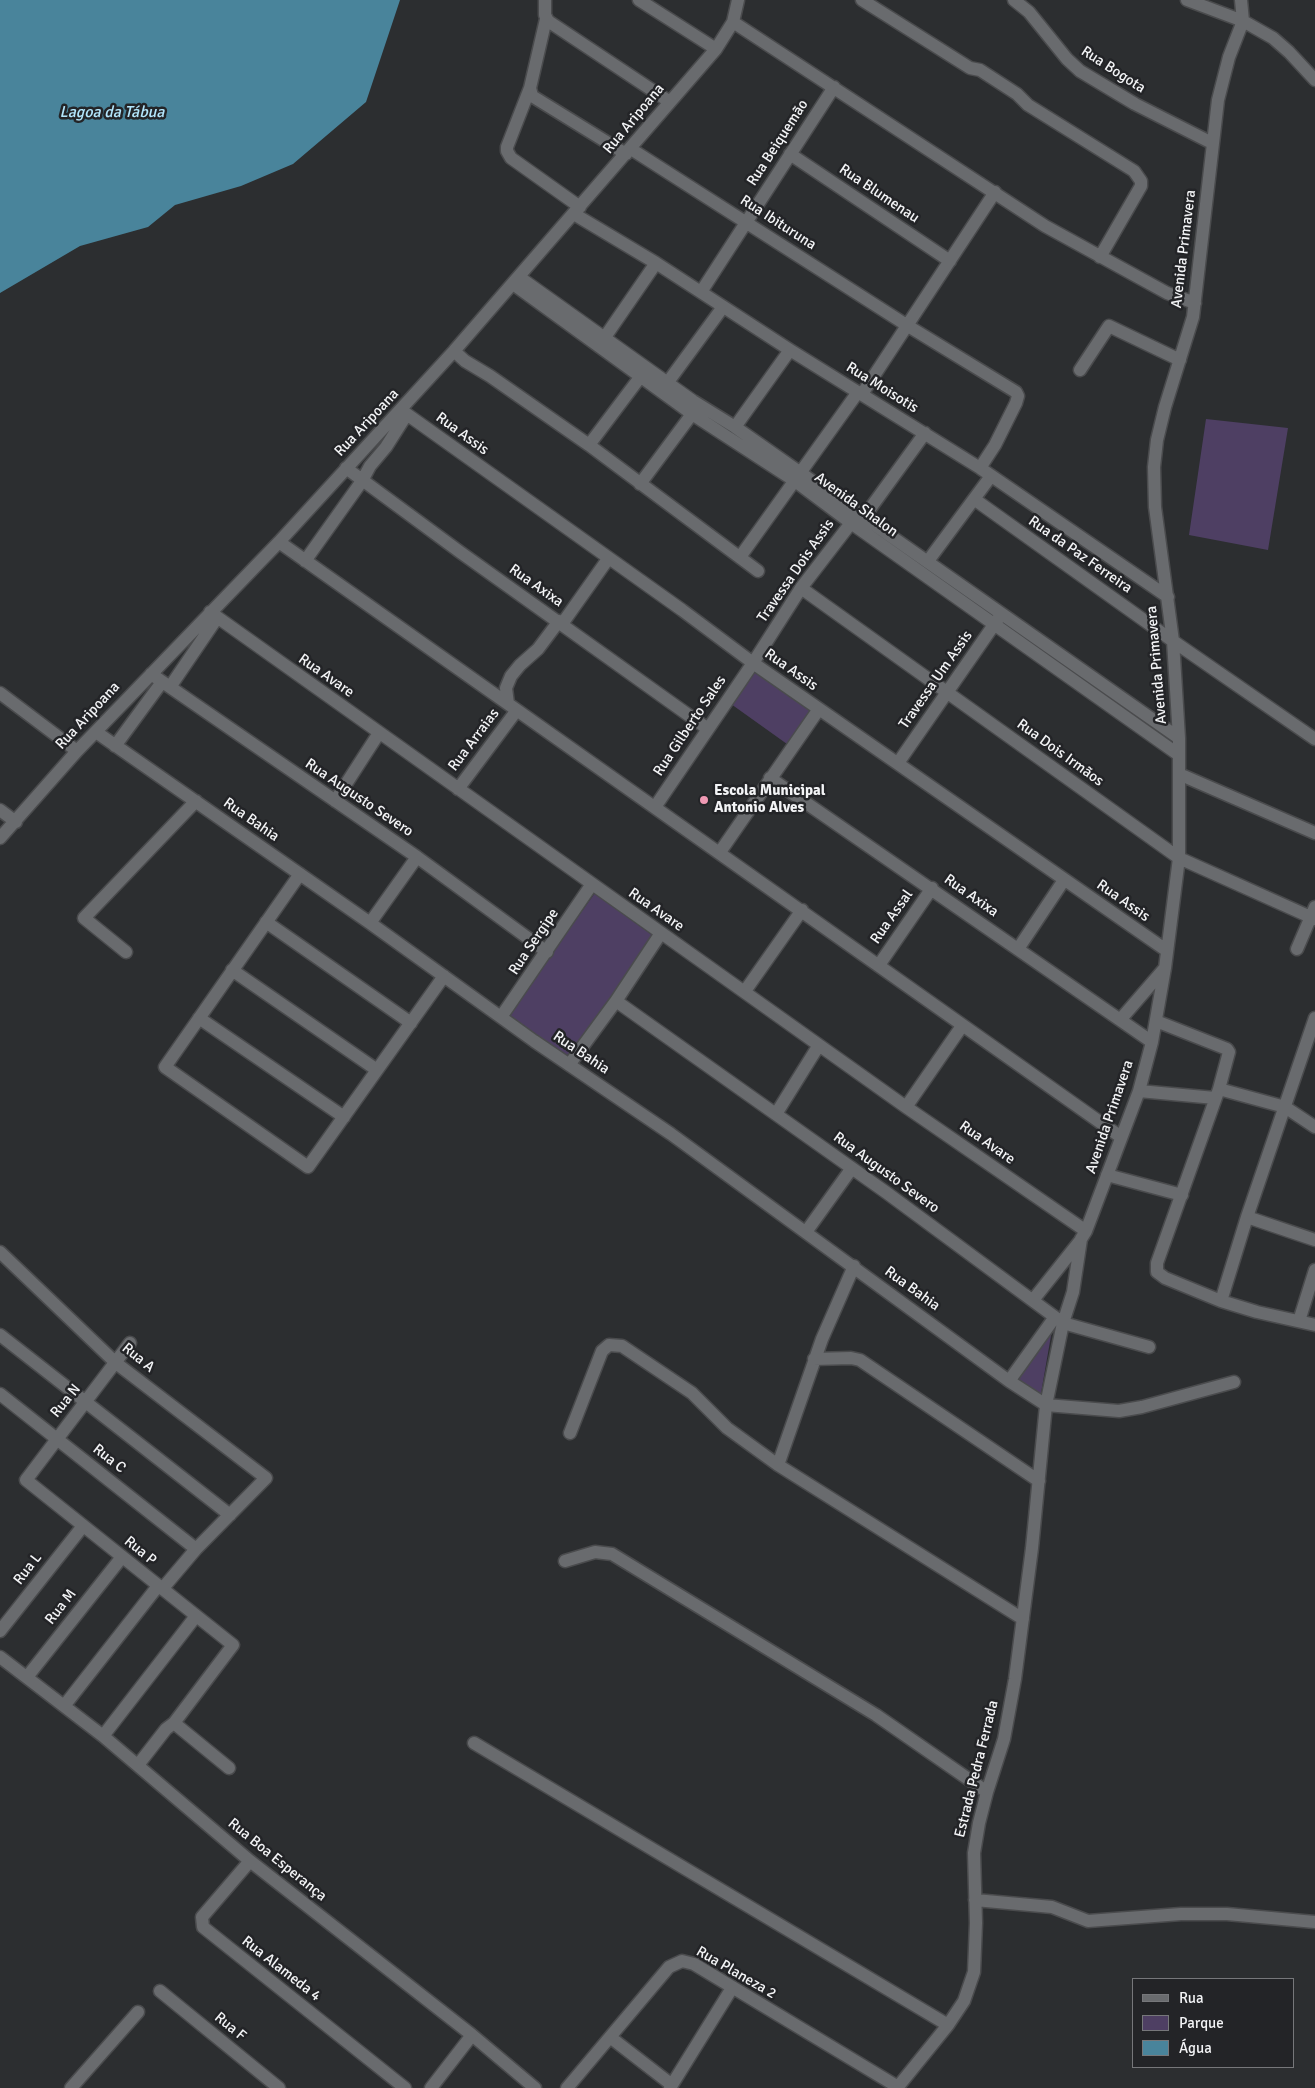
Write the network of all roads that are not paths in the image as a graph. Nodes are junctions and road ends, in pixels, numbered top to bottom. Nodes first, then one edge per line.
1 (545, 0) edge
2 (640, 0) edge
3 (862, 0) edge
4 (1014, 0) edge
5 (1187, 0) edge
6 (1241, 0) edge
7 (736, 11) edge
8 (546, 19) junction
9 (1243, 21) junction
10 (716, 49) junction
11 (1315, 80) edge
12 (834, 87) junction
13 (530, 88) junction
14 (670, 102) junction
15 (1212, 143) junction
16 (628, 151) junction
17 (790, 154) junction
18 (995, 192) junction
19 (577, 211) junction
20 (746, 222) junction
21 (1100, 257) junction
22 (950, 261) junction
23 (656, 263) junction
24 (516, 280) junction
25 (701, 292) junction
26 (1195, 303) junction
27 (723, 306) junction
28 (908, 326) junction
29 (605, 336) junction
30 (612, 348) junction
31 (790, 350) junction
32 (454, 351) junction
33 (1180, 360) junction
34 (1080, 370) dead end
35 (641, 376) junction
36 (661, 381) junction
37 (860, 393) junction
38 (692, 408) junction
39 (404, 412) junction
40 (735, 427) junction
41 (925, 433) junction
42 (589, 445) junction
43 (765, 455) junction
44 (346, 468) junction
45 (985, 472) junction
46 (798, 477) junction
47 (362, 481) junction
48 (640, 484) junction
49 (974, 499) junction
50 (864, 516) junction
51 (851, 523) junction
52 (279, 542) junction
53 (740, 557) junction
54 (608, 558) junction
55 (305, 561) junction
56 (928, 561) junction
57 (758, 571) dead end
58 (801, 588) junction
59 (1168, 597) junction
60 (975, 603) junction
61 (214, 615) junction
62 (998, 620) junction
63 (560, 622) junction
64 (1173, 641) junction
65 (753, 663) junction
66 (151, 674) junction
67 (166, 684) junction
68 (947, 692) junction
69 (0, 693) edge
70 (513, 707) junction
71 (819, 709) junction
72 (708, 729) junction
73 (96, 732) junction
74 (379, 734) junction
75 (1179, 738) junction
76 (1315, 739) edge
77 (115, 746) junction
78 (77, 751) junction
79 (1179, 755) junction
80 (898, 763) junction
81 (1179, 774) junction
82 (770, 778) junction
83 (458, 789) junction
84 (196, 801) junction
85 (335, 801) junction
86 (655, 808) junction
87 (0, 810) edge
88 (16, 822) junction
89 (1315, 833) edge
90 (0, 838) edge
91 (720, 852) junction
92 (417, 857) junction
93 (1179, 858) junction
94 (300, 874) junction
95 (1064, 880) junction
96 (592, 884) junction
97 (932, 888) junction
98 (802, 910) junction
99 (1314, 914) edge
100 (266, 922) junction
101 (370, 923) junction
102 (661, 933) junction
103 (1297, 948) dead end
104 (1018, 949) junction
105 (1166, 950) junction
106 (126, 952) dead end
107 (547, 952) junction
108 (879, 965) junction
109 (1165, 968) junction
110 (232, 970) junction
111 (444, 976) junction
112 (745, 991) junction
113 (616, 1001) junction
114 (501, 1017) junction
115 (199, 1018) junction
116 (1315, 1018) edge
117 (1120, 1020) junction
118 (1156, 1021) junction
119 (411, 1023) junction
120 (962, 1026) junction
121 (1152, 1042) junction
122 (819, 1045) junction
123 (570, 1065) junction
124 (377, 1070) junction
125 (1139, 1091) junction
126 (1217, 1094) junction
127 (906, 1107) junction
128 (1285, 1107) junction
129 (776, 1114) junction
130 (344, 1117) junction
131 (1315, 1127) edge
132 (1121, 1136) junction
133 (852, 1168) junction
134 (1107, 1175) junction
135 (1182, 1195) junction
136 (1248, 1217) junction
137 (806, 1232) junction
138 (1084, 1235) junction
139 (1315, 1240) edge
140 (0, 1252) edge
141 (854, 1266) junction
142 (1315, 1270) edge
143 (1033, 1300) junction
144 (1221, 1300) junction
145 (1059, 1320) junction
146 (1300, 1321) junction
147 (1315, 1325) edge
148 (0, 1335) edge
149 (130, 1343) dead end
150 (1149, 1347) dead end
151 (814, 1359) junction
152 (116, 1363) junction
153 (1009, 1381) junction
154 (1234, 1382) dead end
155 (0, 1394) edge
156 (87, 1402) junction
157 (1046, 1405) junction
158 (570, 1433) dead end
159 (56, 1438) junction
160 (778, 1466) junction
161 (26, 1480) joint
162 (1038, 1481) junction
163 (230, 1515) junction
164 (83, 1526) junction
165 (196, 1549) junction
166 (122, 1557) junction
167 (565, 1561) dead end
168 (160, 1587) junction
169 (196, 1616) junction
170 (1023, 1619) junction
171 (0, 1631) edge
172 (0, 1657) edge
173 (27, 1677) junction
174 (64, 1706) junction
175 (174, 1723) junction
176 (103, 1736) junction
177 (474, 1743) dead end
178 (138, 1765) junction
179 (229, 1768) dead end
180 (987, 1792) junction
181 (250, 1861) junction
182 (974, 1900) junction
183 (1315, 1922) edge
184 (732, 1988) junction
185 (160, 1991) dead end
186 (138, 2012) dead end
187 (948, 2025) junction
188 (472, 2035) junction
189 (610, 2037) junction
190 (671, 2086) edge
191 (897, 2087) edge
192 (71, 2088) edge
193 (279, 2088) edge
194 (405, 2088) edge
195 (430, 2088) edge
196 (535, 2088) edge
197 (567, 2088) edge

1 - 8 street
2 - 10 street
3 - 21 street
4 - 15 street, Rua Bogota
5 - 9 street
6 - 9 street, Avenida Primavera
7 - 10 street, Rua Aripoana
7 - 12 street
8 - 13 street
8 - 14 street
9 - 11 street
9 - 15 street, Avenida Primavera
10 - 14 street, Rua Aripoana
12 - 17 street, Rua Beiquemão
12 - 18 street
13 - 16 street, Rua Ibituruna
13 - 19 street, Rua Moisotis
14 - 16 street, Rua Aripoana
15 - 26 street, Avenida Primavera
16 - 19 street, Rua Aripoana
16 - 20 street, Rua Ibituruna
17 - 20 street, Rua Beiquemão
17 - 22 street, Rua Blumenau
18 - 21 street
18 - 22 street
19 - 23 street, Rua Moisotis
19 - 24 street, Rua Aripoana
20 - 25 street, Rua Beiquemão
20 - 28 street, Rua Ibituruna
21 - 26 street
22 - 28 street
23 - 25 street, Rua Moisotis
23 - 29 street
24 - 29 street, Avenida Shalon
24 - 30 street, Avenida Shalon
24 - 32 street, Rua Aripoana
25 - 27 street, Rua Moisotis
26 - 33 street, Avenida Primavera
27 - 31 street, Rua Moisotis
27 - 36 street
28 - 37 street
28 - 45 street, Rua Ibituruna
29 - 30 street, Avenida Shalon
30 - 35 street, Avenida Shalon
30 - 36 street, Avenida Shalon
31 - 37 street, Rua Moisotis
31 - 40 street
32 - 39 street, Rua Aripoana
32 - 42 street
33 - 34 street
33 - 59 street, Avenida Primavera
35 - 36 street, Avenida Shalon
35 - 42 street
36 - 38 street, Avenida Shalon
37 - 41 street, Rua Moisotis
37 - 46 street
38 - 40 street, Avenida Shalon
38 - 43 street, Avenida Shalon
38 - 48 street
39 - 44 street, Rua Aripoana
39 - 47 street
39 - 54 street, Rua Assis
40 - 43 street, Avenida Shalon
41 - 45 street, Rua Moisotis
41 - 50 street, Travessa Dois Assis
42 - 48 street
43 - 46 street, Avenida Shalon
44 - 47 street, Rua Axixa
44 - 52 street, Rua Aripoana
45 - 49 street
45 - 59 street, Rua Moisotis
46 - 50 street, Avenida Shalon
46 - 51 street, Avenida Shalon
46 - 53 street
47 - 55 street
47 - 63 street, Rua Axixa
48 - 53 street
49 - 56 street
49 - 64 street, Rua da Paz Ferreira
50 - 51 street, Travessa Dois Assis
50 - 56 street, Avenida Shalon
51 - 58 street, Travessa Dois Assis
51 - 60 street, Avenida Shalon
52 - 55 street
52 - 61 street, Rua Aripoana
53 - 57 street
54 - 63 street
54 - 65 street, Rua Assis
55 - 70 street
56 - 60 street, Avenida Shalon
58 - 65 street, Travessa Dois Assis
58 - 68 street, Rua Dois Irmãos
59 - 64 street, Avenida Primavera
60 - 62 street, Avenida Shalon
61 - 66 street, Rua Aripoana
61 - 67 street
61 - 74 street, Rua Avare
62 - 68 street, Travessa Um Assis
62 - 75 street, Avenida Shalon
62 - 79 street, Avenida Shalon
63 - 70 street
63 - 72 street, Rua Axixa
64 - 75 street, Avenida Primavera
64 - 76 street, Rua da Paz Ferreira
65 - 71 street, Rua Assis
65 - 72 street, Rua Gilberto Sales
66 - 67 street, Rua Augusto Severo
66 - 73 street, Rua Aripoana
67 - 77 street
67 - 85 street, Rua Augusto Severo
68 - 80 street, Travessa Um Assis
68 - 93 street, Rua Dois Irmãos
69 - 78 street
70 - 83 street, Rua Arraias
70 - 86 street
71 - 80 street, Rua Assis
71 - 82 street
72 - 86 street, Rua Gilberto Sales
73 - 77 street, Rua Bahia
73 - 78 street, Rua Aripoana
74 - 83 street, Rua Avare
74 - 85 street
75 - 79 street, Avenida Primavera
77 - 84 street, Rua Bahia
78 - 88 street, Rua Aripoana
79 - 81 street, Avenida Primavera
80 - 95 street, Rua Assis
81 - 89 street
81 - 93 street, Avenida Primavera
82 - 91 street
82 - 97 street, Rua Axixa
83 - 96 street, Rua Avare
84 - 94 street, Rua Bahia
84 - 106 street
85 - 92 street, Rua Augusto Severo
86 - 91 street
87 - 88 street
88 - 90 street, Rua Aripoana
91 - 98 street
92 - 101 street
92 - 107 street, Rua Augusto Severo
93 - 99 street, Rua Dois Irmãos
93 - 105 street, Avenida Primavera
94 - 100 street
94 - 101 street, Rua Bahia
95 - 104 street
95 - 105 street, Rua Assis
96 - 102 street, Rua Avare
96 - 107 street, Rua Sergipe
97 - 104 street, Rua Axixa
97 - 108 street, Rua Assal
98 - 108 street
98 - 112 street
99 - 103 street
100 - 110 street
100 - 119 street
101 - 111 street, Rua Bahia
102 - 112 street, Rua Avare
102 - 113 street
104 - 117 street, Rua Axixa
105 - 109 street, Avenida Primavera
107 - 114 street, Rua Sergipe
108 - 120 street
109 - 117 street
109 - 118 street, Avenida Primavera
110 - 115 street
110 - 124 street
111 - 114 street, Rua Bahia
111 - 119 street
112 - 122 street, Rua Avare
113 - 123 street
113 - 129 street, Rua Augusto Severo
114 - 123 street, Rua Bahia
115 - 130 street
115 - 130 street
116 - 128 street
117 - 121 street, Rua Axixa
118 - 121 street, Avenida Primavera
118 - 126 street
119 - 124 street
120 - 127 street
120 - 132 street
121 - 125 street, Avenida Primavera
122 - 127 street, Rua Avare
122 - 129 street
123 - 137 street, Rua Bahia
124 - 130 street
125 - 126 street
125 - 132 street, Avenida Primavera
126 - 128 street
126 - 135 street
127 - 138 street, Rua Avare
128 - 131 street
128 - 136 street
129 - 133 street, Rua Augusto Severo
132 - 134 street, Avenida Primavera
133 - 137 street
133 - 143 street, Rua Augusto Severo
134 - 135 street
134 - 138 street, Avenida Primavera
135 - 144 street
136 - 139 street
136 - 144 street
137 - 141 street, Rua Bahia
138 - 143 street
138 - 145 street, Avenida Primavera
140 - 152 street, Rua A
141 - 151 street
141 - 153 street, Rua Bahia
142 - 146 street
143 - 145 street, Rua Augusto Severo
144 - 146 street
145 - 150 street, Rua Augusto Severo
145 - 153 street
145 - 157 street, Estrada Pedra Ferrada
146 - 147 street
148 - 156 street
149 - 152 street, Rua N
151 - 160 street
151 - 162 street
152 - 156 street, Rua N
152 - 163 street, Rua A
153 - 157 street, Rua Bahia
154 - 157 street
155 - 159 street, Rua C
156 - 159 street, Rua N
156 - 163 street
157 - 162 street, Estrada Pedra Ferrada
158 - 160 street
159 - 161 street, Rua N
159 - 165 street, Rua C
160 - 170 street
161 - 164 street, Rua P
162 - 170 street, Estrada Pedra Ferrada
163 - 165 street
164 - 166 street, Rua P
164 - 171 street, Rua L
165 - 168 street
166 - 168 street, Rua P
166 - 173 street, Rua M
167 - 180 street
168 - 169 street, Rua P
168 - 174 street
169 - 175 street, Rua P
169 - 176 street
170 - 180 street, Estrada Pedra Ferrada
172 - 173 street, Rua Boa Esperança
173 - 174 street, Rua Boa Esperança
174 - 176 street, Rua Boa Esperança
175 - 178 street
175 - 179 street
176 - 178 street, Rua Boa Esperança
177 - 187 street
178 - 181 street, Rua Boa Esperança
180 - 182 street, Estrada Pedra Ferrada
181 - 188 street, Rua Boa Esperança
181 - 194 street, Rua Alameda 4
182 - 183 street
182 - 187 street, Estrada Pedra Ferrada
184 - 189 street, Rua Planeza 2
184 - 190 street
184 - 191 street, Rua Planeza 2
185 - 193 street, Rua F
186 - 192 street
187 - 191 street, Estrada Pedra Ferrada
188 - 195 street
188 - 196 street, Rua Boa Esperança
189 - 190 street
189 - 197 street, Rua Planeza 2

